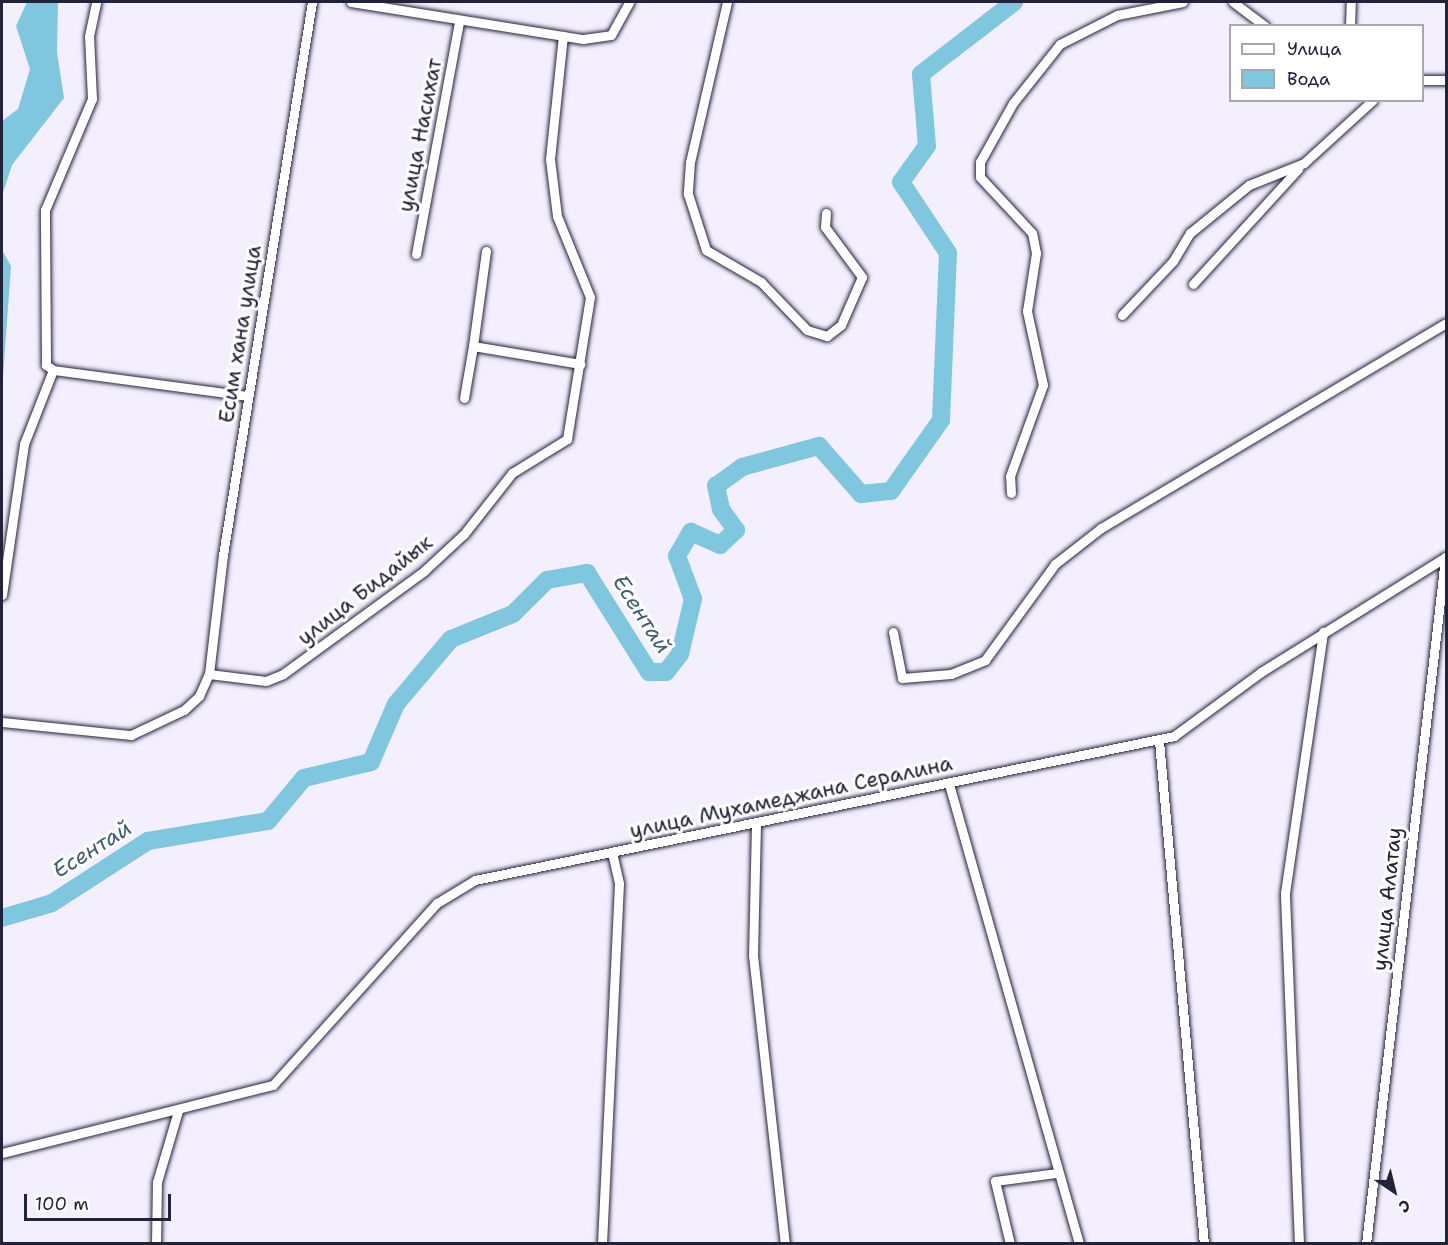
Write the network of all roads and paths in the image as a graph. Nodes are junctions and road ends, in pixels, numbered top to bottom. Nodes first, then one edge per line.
1 (96, 2) edge
2 (312, 2) edge
3 (351, 2) edge
4 (629, 2) edge
5 (727, 2) edge
6 (1183, 2) edge
7 (1233, 2) edge
8 (1351, 2) edge
9 (459, 22) junction
10 (1262, 24) edge
11 (1350, 24) edge
12 (563, 36) junction
13 (1424, 80) edge
14 (1446, 80) edge
15 (1370, 102) edge
16 (1304, 163) junction
17 (826, 213) dead end
18 (486, 251) dead end
19 (416, 254) dead end
20 (1193, 284) dead end
21 (1122, 315) dead end
22 (1446, 323) edge
23 (473, 346) junction
24 (580, 364) junction
25 (53, 370) junction
26 (248, 396) junction
27 (464, 398) dead end
28 (1011, 493) dead end
29 (1446, 557) edge
30 (2, 595) edge
31 (893, 632) dead end
32 (1323, 632) junction
33 (209, 674) junction
34 (2, 722) edge
35 (1159, 741) junction
36 (949, 784) junction
37 (756, 824) junction
38 (612, 853) junction
39 (178, 1111) junction
40 (2, 1153) edge
41 (1057, 1173) junction
42 (156, 1244) edge
43 (602, 1244) edge
44 (785, 1244) edge
45 (1010, 1244) edge
46 (1079, 1244) edge
47 (1204, 1244) edge
48 (1299, 1244) edge
49 (1366, 1244) edge

1 - 25 street
2 - 26 street, Есим хана улица
3 - 9 street
4 - 12 street
5 - 17 street
6 - 28 street
7 - 10 street
8 - 11 street
9 - 12 street
9 - 19 street, улица Насихат
12 - 24 street
13 - 14 street
15 - 16 street
16 - 20 street
16 - 21 street
18 - 23 street
22 - 31 street
23 - 24 street
23 - 27 street
24 - 33 street, улица Бидайык
25 - 26 street
25 - 30 street
26 - 33 street, Есим хана улица
29 - 32 street, улица Мухамеджана Сералина
29 - 49 street, улица Алатау
32 - 35 street, улица Мухамеджана Сералина
32 - 48 street
33 - 34 street
35 - 36 street, улица Мухамеджана Сералина
35 - 47 street
36 - 37 street, улица Мухамеджана Сералина
36 - 41 street
37 - 38 street, улица Мухамеджана Сералина
37 - 44 street
38 - 39 street, улица Мухамеджана Сералина
38 - 43 street
39 - 40 street, улица Мухамеджана Сералина
39 - 42 street
41 - 45 street
41 - 46 street

